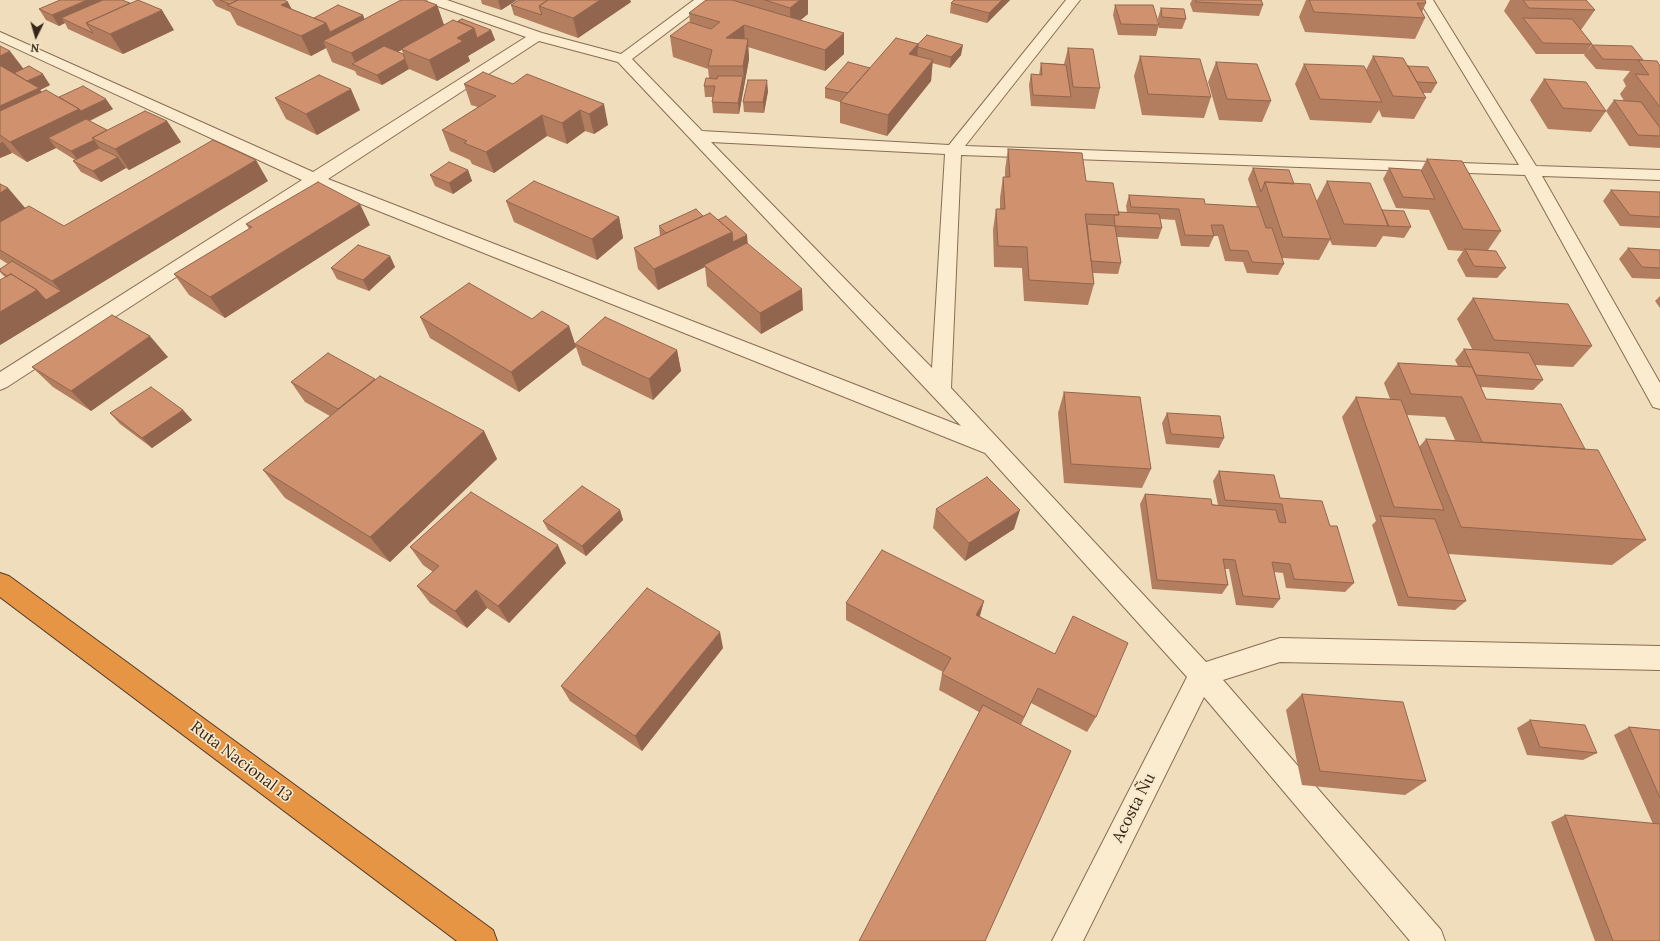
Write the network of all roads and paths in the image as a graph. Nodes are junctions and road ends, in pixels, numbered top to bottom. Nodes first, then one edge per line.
1 (434, 0) edge
2 (703, 0) edge
3 (1073, 0) edge
4 (1426, 0) edge
5 (0, 36) edge
6 (537, 36) junction
7 (623, 59) junction
8 (698, 136) junction
9 (953, 150) junction
10 (1530, 170) junction
11 (1660, 175) edge
12 (314, 179) junction
13 (0, 382) edge
14 (940, 390) junction
15 (1660, 401) edge
16 (992, 447) junction
17 (0, 584) edge
18 (1660, 658) edge
19 (1202, 675) junction
20 (482, 941) edge
21 (1067, 941) edge
22 (1430, 941) edge

1 - 6 street
2 - 7 street
3 - 9 street
4 - 10 street
5 - 12 street
6 - 7 street
6 - 12 street
7 - 8 street
8 - 9 street
8 - 14 street
9 - 10 street
9 - 14 street
10 - 11 street
10 - 15 street
12 - 13 street
12 - 16 street
14 - 16 street
16 - 19 street
17 - 20 highway, Ruta Nacional 13
18 - 19 street
19 - 21 street, Acosta Ñu
19 - 22 street

